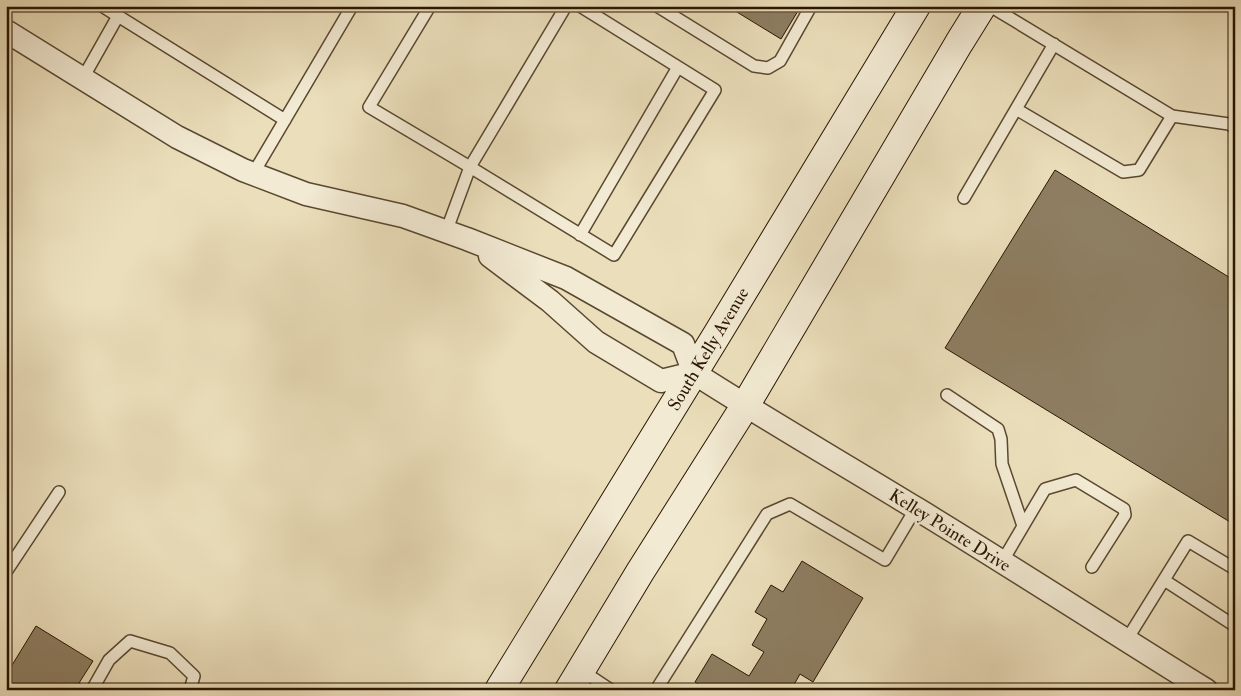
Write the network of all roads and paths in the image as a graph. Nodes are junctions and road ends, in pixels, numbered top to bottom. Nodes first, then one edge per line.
1 (102, 6) edge
2 (352, 6) edge
3 (430, 6) edge
4 (566, 6) edge
5 (580, 6) edge
6 (657, 6) edge
7 (811, 6) edge
8 (982, 6) edge
9 (990, 6) edge
10 (915, 7) edge
11 (118, 16) junction
12 (6, 31) edge
13 (1054, 44) junction
14 (678, 67) junction
15 (83, 78) junction
16 (1016, 109) junction
17 (1172, 116) junction
18 (285, 120) junction
19 (1235, 128) edge
20 (470, 167) junction
21 (253, 174) junction
22 (964, 198) dead end
23 (446, 232) junction
24 (580, 235) junction
25 (467, 240) junction
26 (694, 372) junction
27 (947, 395) dead end
28 (745, 406) junction
29 (59, 492) dead end
30 (916, 508) junction
31 (1023, 526) junction
32 (1002, 562) junction
33 (1092, 567) dead end
34 (1235, 570) edge
35 (6, 572) edge
36 (1164, 580) junction
37 (1235, 626) edge
38 (1126, 641) junction
39 (575, 680) edge
40 (92, 690) edge
41 (190, 690) edge
42 (499, 690) edge
43 (611, 690) edge
44 (656, 690) edge
45 (1206, 690) edge

1 - 11 lane
2 - 18 lane
3 - 20 lane
4 - 20 lane
5 - 14 lane
6 - 7 lane
8 - 28 main road
9 - 13 lane
10 - 26 main road, South Kelly Avenue
11 - 15 lane
11 - 18 lane
12 - 15 street
13 - 16 lane
13 - 17 lane
14 - 24 lane
14 - 24 lane
15 - 21 street
16 - 17 lane
16 - 22 lane
17 - 19 lane
18 - 21 lane
20 - 23 lane
20 - 24 lane
21 - 23 street
23 - 25 street
25 - 26 street
25 - 26 street
26 - 28 street, Kelley Pointe Drive
26 - 42 main road, South Kelly Avenue
27 - 31 lane
28 - 30 street, Kelley Pointe Drive
28 - 39 main road
29 - 35 lane
30 - 32 street, Kelley Pointe Drive
30 - 44 lane
31 - 32 lane
31 - 33 lane
32 - 38 street, Kelley Pointe Drive
34 - 36 lane
36 - 37 lane
36 - 38 lane
38 - 45 street, Kelley Pointe Drive
39 - 43 lane
40 - 41 lane

